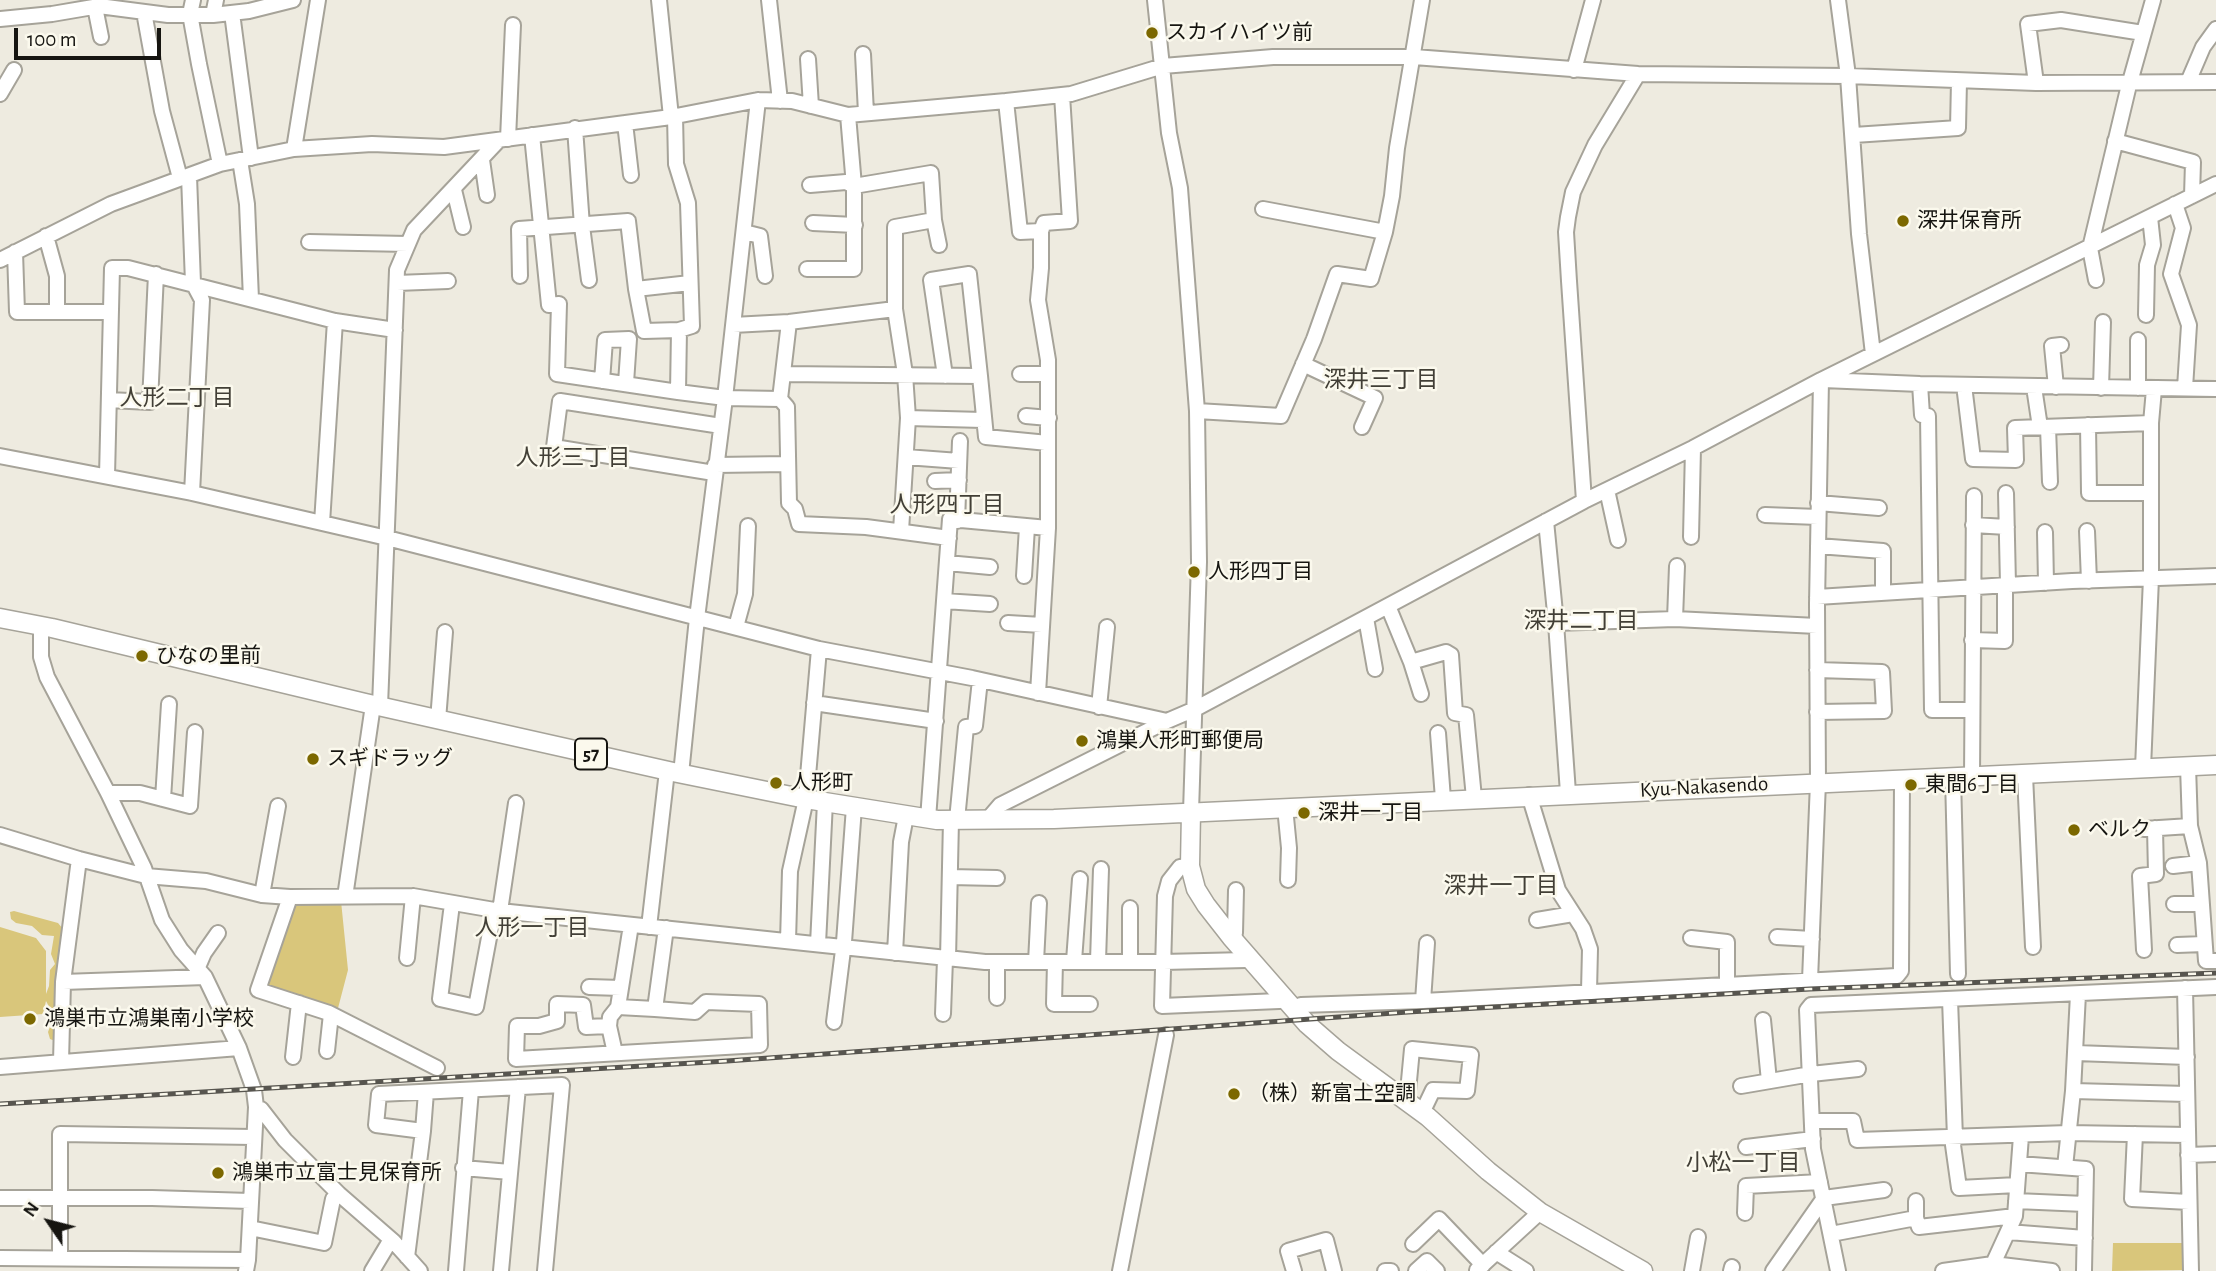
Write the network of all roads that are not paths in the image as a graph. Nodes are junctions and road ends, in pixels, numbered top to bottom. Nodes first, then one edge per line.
1 (293, 0) edge
2 (318, 0) edge
3 (659, 0) edge
4 (769, 0) edge
5 (1155, 0) edge
6 (1422, 0) edge
7 (1593, 0) edge
8 (1838, 0) edge
9 (2153, 0) edge
10 (98, 4) edge
11 (250, 5) edge
12 (192, 7) edge
13 (214, 7) edge
14 (144, 12) junction
15 (232, 13) junction
16 (0, 19) edge
17 (513, 25) dead end
18 (2216, 29) edge
19 (2143, 33) junction
20 (101, 37) dead end
21 (863, 54) dead end
22 (1414, 57) junction
23 (807, 58) dead end
24 (1163, 66) junction
25 (1574, 70) junction
26 (1639, 74) junction
27 (0, 76) edge
28 (1848, 76) junction
29 (1959, 81) junction
30 (2129, 82) junction
31 (2188, 82) junction
32 (2216, 82) edge
33 (2036, 83) junction
34 (0, 94) edge
35 (1062, 95) junction
36 (758, 100) junction
37 (780, 101) junction
38 (1006, 101) junction
39 (811, 106) junction
40 (866, 113) junction
41 (848, 114) junction
42 (673, 116) junction
43 (625, 123) junction
44 (575, 128) junction
45 (532, 135) junction
46 (1854, 135) junction
47 (503, 140) junction
48 (2115, 141) junction
49 (294, 149) junction
50 (245, 159) junction
51 (482, 160) junction
52 (220, 164) junction
53 (631, 175) dead end
54 (184, 177) junction
55 (810, 184) dead end
56 (2216, 185) edge
57 (854, 186) junction
58 (453, 190) junction
59 (487, 195) dead end
60 (2192, 196) junction
61 (2175, 204) junction
62 (1263, 209) dead end
63 (2150, 217) junction
64 (934, 220) junction
65 (813, 223) dead end
66 (855, 225) junction
67 (582, 226) junction
68 (463, 227) dead end
69 (542, 228) junction
70 (1041, 231) junction
71 (744, 232) junction
72 (1385, 232) junction
73 (46, 236) junction
74 (309, 242) dead end
75 (408, 244) junction
76 (939, 245) dead end
77 (2090, 248) junction
78 (15, 252) junction
79 (0, 260) edge
80 (807, 269) dead end
81 (156, 274) junction
82 (520, 276) dead end
83 (765, 276) dead end
84 (589, 280) dead end
85 (2096, 280) dead end
86 (448, 281) dead end
87 (193, 283) junction
88 (397, 283) junction
89 (690, 283) junction
90 (636, 289) junction
91 (251, 299) junction
92 (895, 309) junction
93 (57, 312) junction
94 (111, 312) junction
95 (2146, 315) dead end
96 (335, 321) junction
97 (789, 322) junction
98 (2103, 322) dead end
99 (733, 325) junction
100 (395, 330) junction
101 (679, 330) junction
102 (2138, 340) dead end
103 (2061, 345) dead end
104 (1873, 354) junction
105 (1303, 364) junction
106 (783, 374) junction
107 (905, 374) junction
108 (1020, 374) dead end
109 (1048, 374) junction
110 (945, 376) junction
111 (980, 376) junction
112 (1821, 380) junction
113 (603, 381) junction
114 (626, 383) junction
115 (1920, 384) junction
116 (1964, 385) junction
117 (2034, 387) junction
118 (2056, 387) junction
119 (2101, 388) junction
120 (2138, 388) junction
121 (2185, 388) junction
122 (2154, 389) junction
123 (2216, 389) edge
124 (678, 392) junction
125 (725, 398) junction
126 (780, 399) junction
127 (108, 400) junction
128 (1197, 411) junction
129 (1026, 416) dead end
130 (908, 418) junction
131 (1048, 418) junction
132 (983, 420) junction
133 (2151, 423) junction
134 (2088, 425) junction
135 (721, 426) junction
136 (1362, 427) dead end
137 (2044, 427) junction
138 (960, 441) dead end
139 (1048, 443) junction
140 (1693, 448) junction
141 (0, 456) edge
142 (906, 457) junction
143 (959, 461) junction
144 (788, 464) junction
145 (715, 469) junction
146 (107, 476) junction
147 (959, 480) junction
148 (935, 481) dead end
149 (2050, 482) dead end
150 (1607, 490) junction
151 (191, 493) junction
152 (2006, 493) dead end
153 (2151, 493) junction
154 (1973, 496) dead end
155 (1584, 501) junction
156 (1879, 508) dead end
157 (1818, 510) junction
158 (1765, 514) dead end
159 (957, 521) junction
160 (1546, 521) junction
161 (322, 523) junction
162 (1973, 525) junction
163 (748, 526) dead end
164 (1027, 527) junction
165 (2007, 527) junction
166 (1048, 528) junction
167 (901, 531) junction
168 (2087, 531) dead end
169 (2045, 532) dead end
170 (387, 537) junction
171 (1691, 537) dead end
172 (949, 538) junction
173 (1618, 540) dead end
174 (1818, 546) junction
175 (947, 563) junction
176 (990, 566) dead end
177 (1677, 566) dead end
178 (1024, 576) dead end
179 (2216, 576) edge
180 (2151, 578) junction
181 (2089, 581) junction
182 (2046, 583) junction
183 (2007, 585) junction
184 (1972, 588) junction
185 (1930, 591) junction
186 (1884, 592) junction
187 (1817, 597) junction
188 (944, 601) junction
189 (990, 604) dead end
190 (1388, 606) junction
191 (0, 618) edge
192 (697, 618) junction
193 (1366, 618) junction
194 (1675, 619) junction
195 (1008, 623) dead end
196 (1556, 623) junction
197 (41, 625) junction
198 (1042, 625) junction
199 (1817, 626) junction
200 (736, 627) junction
201 (1107, 627) dead end
202 (445, 632) dead end
203 (1972, 640) junction
204 (819, 649) junction
205 (1411, 662) junction
206 (1375, 669) dead end
207 (1817, 670) junction
208 (939, 672) junction
209 (980, 680) junction
210 (1038, 694) junction
211 (1421, 694) dead end
212 (814, 703) junction
213 (169, 704) dead end
214 (376, 706) junction
215 (1099, 707) junction
216 (1195, 709) junction
217 (1972, 710) junction
218 (1817, 712) junction
219 (438, 720) junction
220 (936, 721) junction
221 (1167, 721) junction
222 (195, 732) dead end
223 (1438, 733) dead end
224 (2216, 765) edge
225 (2188, 766) junction
226 (2143, 768) junction
227 (674, 772) junction
228 (2025, 775) junction
229 (1962, 777) junction
230 (1902, 779) junction
231 (1818, 782) junction
232 (108, 793) junction
233 (1568, 793) junction
234 (1529, 795) junction
235 (1474, 798) junction
236 (163, 799) junction
237 (806, 799) junction
238 (1443, 799) junction
239 (825, 802) junction
240 (516, 803) dead end
241 (278, 806) dead end
242 (854, 807) junction
243 (1285, 807) junction
244 (1191, 812) junction
245 (906, 816) junction
246 (928, 819) junction
247 (954, 820) junction
248 (988, 820) junction
249 (2190, 826) junction
250 (0, 835) edge
251 (79, 859) junction
252 (2199, 863) junction
253 (1190, 866) junction
254 (2173, 866) dead end
255 (1101, 869) dead end
256 (146, 876) junction
257 (950, 877) junction
258 (997, 878) dead end
259 (1080, 878) dead end
260 (1288, 880) dead end
261 (1236, 890) dead end
262 (262, 895) junction
263 (413, 896) junction
264 (290, 897) junction
265 (345, 897) junction
266 (1039, 903) dead end
267 (452, 904) junction
268 (2174, 904) dead end
269 (2202, 904) junction
270 (1130, 908) dead end
271 (497, 911) junction
272 (1573, 914) junction
273 (1537, 920) dead end
274 (631, 925) junction
275 (649, 927) junction
276 (666, 929) junction
277 (218, 933) dead end
278 (1231, 937) junction
279 (1777, 937) dead end
280 (1691, 938) dead end
281 (1812, 939) junction
282 (788, 941) junction
283 (1427, 943) dead end
284 (818, 944) junction
285 (2204, 944) junction
286 (2177, 945) dead end
287 (842, 947) junction
288 (2033, 947) dead end
289 (2144, 950) dead end
290 (895, 953) junction
291 (407, 958) dead end
292 (1249, 958) junction
293 (947, 959) junction
294 (1074, 961) junction
295 (1098, 961) junction
296 (1130, 961) junction
297 (2216, 961) edge
298 (997, 962) junction
299 (1036, 962) junction
300 (1055, 962) junction
301 (1163, 962) junction
302 (202, 972) junction
303 (1958, 974) dead end
304 (1810, 980) junction
305 (62, 982) junction
306 (1727, 984) junction
307 (589, 986) dead end
308 (2216, 987) edge
309 (621, 988) junction
310 (2185, 988) junction
311 (1589, 991) junction
312 (2078, 994) junction
313 (997, 998) dead end
314 (1950, 999) junction
315 (1423, 1001) junction
316 (299, 1003) junction
317 (1290, 1003) junction
318 (1090, 1004) dead end
319 (618, 1007) junction
320 (655, 1009) junction
321 (331, 1014) junction
322 (943, 1014) dead end
323 (1763, 1020) dead end
324 (834, 1022) dead end
325 (609, 1026) junction
326 (1167, 1035) dead end
327 (239, 1048) junction
328 (327, 1051) dead end
329 (615, 1053) junction
330 (2076, 1053) junction
331 (293, 1057) dead end
332 (2187, 1057) junction
333 (61, 1062) junction
334 (0, 1067) edge
335 (437, 1068) dead end
336 (1858, 1069) dead end
337 (1811, 1074) junction
338 (1769, 1081) junction
339 (1741, 1086) dead end
340 (518, 1087) junction
341 (471, 1090) junction
342 (2073, 1091) junction
343 (426, 1092) junction
344 (2188, 1094) junction
345 (256, 1107) junction
346 (1415, 1107) junction
347 (1812, 1121) junction
348 (423, 1131) junction
349 (2068, 1133) junction
350 (2135, 1134) junction
351 (2188, 1135) junction
352 (2021, 1136) junction
353 (253, 1138) junction
354 (1955, 1138) junction
355 (1813, 1139) junction
356 (1746, 1147) dead end
357 (2216, 1154) edge
358 (2189, 1155) junction
359 (2019, 1164) junction
360 (2065, 1167) junction
361 (463, 1168) junction
362 (510, 1172) junction
363 (1820, 1182) junction
364 (2017, 1185) junction
365 (1884, 1190) dead end
366 (339, 1194) junction
367 (0, 1198) edge
368 (60, 1198) junction
369 (1824, 1198) junction
370 (1916, 1200) dead end
371 (250, 1201) junction
372 (2189, 1202) junction
373 (2085, 1204) junction
374 (2015, 1208) junction
375 (1540, 1212) junction
376 (1745, 1213) dead end
377 (1916, 1217) junction
378 (250, 1227) junction
379 (2008, 1232) junction
380 (1831, 1234) junction
381 (1698, 1237) dead end
382 (2085, 1238) junction
383 (393, 1241) junction
384 (1413, 1244) dead end
385 (1496, 1252) junction
386 (407, 1256) junction
387 (0, 1258) edge
388 (60, 1258) junction
389 (208, 1265) edge
390 (1994, 1267) edge
391 (248, 1268) edge
392 (1479, 1268) edge
393 (1631, 1268) edge
394 (372, 1271) edge
395 (420, 1271) edge
396 (456, 1271) edge
397 (501, 1271) edge
398 (545, 1271) edge
399 (1120, 1271) edge
400 (1294, 1271) edge
401 (1334, 1271) edge
402 (1385, 1271) edge
403 (1391, 1271) edge
404 (1416, 1271) edge
405 (1437, 1271) edge
406 (1526, 1271) edge
407 (1692, 1271) edge
408 (1773, 1271) edge
409 (1838, 1271) edge
410 (1943, 1271) edge
411 (2052, 1271) edge
412 (2084, 1271) edge
413 (2191, 1271) edge

1 - 11 street
2 - 49 street
3 - 42 street
4 - 37 street
5 - 24 street
6 - 22 street
7 - 25 street
8 - 28 street
9 - 19 street
10 - 14 street
10 - 16 street
10 - 20 street
11 - 15 street
12 - 13 street
12 - 14 street
12 - 52 street
13 - 15 street
14 - 54 street
15 - 50 street
17 - 47 street
18 - 31 street
19 - 30 street
19 - 33 street
21 - 40 street
22 - 24 street
22 - 25 street
22 - 72 street
23 - 39 street
24 - 35 street
24 - 128 street
25 - 26 street
26 - 28 street
26 - 155 street
27 - 34 street
28 - 29 street
28 - 46 street
29 - 33 street
29 - 46 street
30 - 31 street
30 - 33 street
30 - 48 street
31 - 32 street
35 - 38 street
35 - 70 street
36 - 37 street
36 - 42 street
36 - 71 street
37 - 39 street
38 - 40 street
38 - 70 street
39 - 41 street
40 - 41 street
41 - 57 street
42 - 43 street
42 - 89 street
43 - 44 street
43 - 53 street
44 - 45 street
44 - 67 street
45 - 47 street
45 - 69 street
46 - 104 street
47 - 49 street
47 - 51 street
48 - 60 street
48 - 77 street
49 - 50 street
50 - 52 street
50 - 91 street
51 - 58 street
51 - 59 street
52 - 54 street
54 - 73 street
54 - 87 street
55 - 57 street
56 - 60 street
57 - 64 street
57 - 66 street
58 - 68 street
58 - 75 street
60 - 61 street
61 - 63 street
61 - 121 street
62 - 72 street
63 - 77 street
63 - 95 street
64 - 76 street
64 - 92 street
65 - 66 street
66 - 80 street
67 - 69 street
67 - 84 street
67 - 90 street
69 - 82 street
69 - 113 street
70 - 109 street
71 - 83 street
71 - 99 street
72 - 105 street
73 - 78 street
73 - 93 street
74 - 75 street
75 - 88 street
77 - 85 street
77 - 104 street
78 - 79 street
78 - 93 street
81 - 87 street
81 - 94 street
81 - 127 street
86 - 88 street
87 - 91 street
87 - 151 street
88 - 100 street
89 - 90 street
89 - 101 street
90 - 101 street
91 - 96 street
92 - 97 street
92 - 107 street
93 - 94 street
94 - 127 street
96 - 100 street
96 - 161 street
97 - 99 street
97 - 106 street
98 - 119 street
99 - 125 street
100 - 170 street
101 - 124 street
102 - 120 street
103 - 118 street
104 - 112 street
105 - 128 street
105 - 136 street
106 - 107 street
106 - 126 street
107 - 110 street
107 - 130 street
108 - 109 street
109 - 131 street
110 - 111 street
110 - 111 street
111 - 132 street
112 - 115 street
112 - 140 street
112 - 157 street
113 - 114 street
113 - 114 street
114 - 124 street
115 - 116 street
115 - 185 street
116 - 117 street
116 - 137 street
117 - 118 street
117 - 137 street
118 - 119 street
119 - 120 street
120 - 122 street
121 - 122 street
121 - 123 street
122 - 133 street
124 - 125 street
125 - 126 street
125 - 135 street
126 - 144 street
127 - 146 street
128 - 216 street
129 - 131 street
130 - 132 street
130 - 142 street
131 - 139 street
132 - 139 street
133 - 134 street
133 - 153 street
134 - 137 street
134 - 153 street
135 - 145 street
135 - 145 street
137 - 149 street
138 - 143 street
139 - 166 street
140 - 150 street
140 - 171 street
141 - 146 street
142 - 143 street
142 - 167 street
143 - 147 street
144 - 145 street
144 - 167 street
145 - 192 street
146 - 151 street
147 - 148 street
147 - 159 street
150 - 155 street
150 - 173 street
151 - 161 street
152 - 165 street
153 - 180 street
154 - 162 street
155 - 160 street
156 - 157 street
157 - 158 street
157 - 174 street
159 - 164 street
159 - 172 street
160 - 190 street
160 - 196 street
161 - 170 street
162 - 165 street
162 - 184 street
163 - 200 street
164 - 166 street
164 - 178 street
165 - 183 street
166 - 198 street
167 - 172 street
168 - 181 street
169 - 182 street
170 - 192 street
170 - 214 street
172 - 175 street
174 - 186 street
174 - 187 street
175 - 176 street
175 - 188 street
177 - 194 street
179 - 180 street
180 - 181 street
180 - 226 street
181 - 182 street
182 - 183 street
183 - 184 street
183 - 203 street
184 - 185 street
184 - 203 street
185 - 186 street
185 - 217 street
186 - 187 street
187 - 199 street
188 - 189 street
188 - 208 street
190 - 193 street
190 - 205 street
191 - 197 main road, 57
192 - 200 street
192 - 227 street
193 - 206 street
193 - 216 street
194 - 196 street
194 - 199 street
195 - 198 street
196 - 233 street
197 - 214 main road, 57
197 - 232 street
198 - 210 street
199 - 207 street
200 - 204 street
201 - 215 street
202 - 219 street
203 - 217 street
204 - 208 street
204 - 212 street
205 - 211 street
205 - 235 street
207 - 218 street
207 - 218 street
208 - 209 street
208 - 220 street
209 - 210 street
209 - 247 street
210 - 215 street
212 - 220 street
212 - 237 street
213 - 236 street
214 - 219 main road, 57
214 - 265 street
215 - 221 street
216 - 221 street
216 - 244 street
217 - 229 street
218 - 231 street
219 - 227 main road, 57
220 - 246 street
221 - 248 street
222 - 236 street
223 - 238 street
224 - 225 main road, Kyu-Nakasendo
225 - 226 main road, Kyu-Nakasendo
225 - 249 street
226 - 228 main road, Kyu-Nakasendo
227 - 237 main road, 57
227 - 275 street
228 - 229 main road, Kyu-Nakasendo
228 - 288 street
229 - 230 main road, Kyu-Nakasendo
229 - 303 street
230 - 231 main road, Kyu-Nakasendo
230 - 304 street
231 - 233 main road, Kyu-Nakasendo
231 - 281 street
232 - 236 street
232 - 256 street
233 - 234 main road, Kyu-Nakasendo
234 - 235 main road, Kyu-Nakasendo
234 - 272 street
235 - 238 main road, Kyu-Nakasendo
237 - 239 main road, 57
237 - 282 street
238 - 243 main road, Kyu-Nakasendo
239 - 242 main road, 57
239 - 284 street
240 - 271 street
241 - 262 street
242 - 245 main road, 57
242 - 287 street
243 - 244 main road, Kyu-Nakasendo
243 - 260 street
244 - 248 main road, 57
244 - 253 main road
245 - 246 main road, 57
245 - 290 street
246 - 247 main road, 57
247 - 248 main road, 57
247 - 257 street
249 - 252 street
249 - 289 street
250 - 251 street
251 - 256 street
251 - 305 street
252 - 254 street
252 - 269 street
253 - 278 main road
253 - 301 street
255 - 295 street
256 - 262 street
256 - 302 street
257 - 258 street
257 - 293 street
259 - 294 street
261 - 278 street
262 - 264 street
263 - 265 street
263 - 267 street
263 - 291 street
264 - 265 street
264 - 316 street
266 - 299 street
267 - 271 street
267 - 271 street
268 - 269 street
269 - 285 street
270 - 296 street
271 - 274 street
272 - 273 street
272 - 311 street
274 - 275 street
274 - 309 street
275 - 276 street
276 - 282 street
276 - 320 street
277 - 302 street
278 - 292 main road
279 - 281 street
280 - 306 street
281 - 304 street
282 - 284 street
283 - 315 street
284 - 287 street
285 - 286 street
285 - 297 street
287 - 290 street
287 - 324 street
290 - 293 street
292 - 301 street
292 - 317 main road
293 - 298 street
293 - 322 street
294 - 295 street
294 - 300 street
295 - 296 street
296 - 301 street
298 - 299 street
298 - 313 street
299 - 300 street
300 - 318 street
301 - 317 street
302 - 305 street
302 - 327 street
304 - 306 street
305 - 333 street
306 - 311 street
307 - 309 street
308 - 310 street
309 - 319 street
310 - 312 street
310 - 332 street
311 - 315 street
312 - 314 street
312 - 330 street
314 - 337 street
314 - 354 street
315 - 317 street
316 - 321 street
316 - 331 street
317 - 346 main road
319 - 320 street
319 - 325 street
320 - 329 street
321 - 328 street
321 - 335 street
323 - 338 street
325 - 329 street
325 - 329 street
326 - 399 street
327 - 333 street
327 - 345 street
330 - 332 street
330 - 342 street
332 - 344 street
333 - 334 street
336 - 337 street
337 - 338 street
337 - 347 street
338 - 339 street
340 - 341 street
340 - 362 street
340 - 398 street
341 - 343 street
341 - 361 street
342 - 344 street
342 - 349 street
343 - 348 street
343 - 348 street
344 - 351 street
345 - 353 street
345 - 366 street
346 - 346 street
346 - 375 main road
347 - 354 street
347 - 355 street
348 - 386 street
349 - 350 street
349 - 352 street
349 - 360 street
350 - 351 street
350 - 372 street
351 - 358 street
352 - 354 street
352 - 359 street
353 - 368 street
353 - 371 street
354 - 364 street
355 - 356 street
355 - 363 street
357 - 358 street
358 - 372 street
359 - 360 street
359 - 364 street
360 - 373 street
361 - 362 street
361 - 396 street
362 - 397 street
363 - 369 street
363 - 376 street
364 - 374 street
365 - 369 street
366 - 378 street
366 - 383 street
367 - 368 street
368 - 371 street
368 - 388 street
369 - 380 street
369 - 408 street
370 - 377 street
371 - 378 street
372 - 413 street
373 - 374 street
373 - 382 street
374 - 377 street
374 - 379 street
375 - 385 street
375 - 393 main road
377 - 380 street
378 - 391 street
379 - 382 street
379 - 390 street
380 - 409 street
381 - 407 street
382 - 412 street
383 - 386 street
383 - 394 street
384 - 392 street
385 - 392 street
385 - 406 street
386 - 395 street
387 - 388 street
388 - 389 street
389 - 391 street
390 - 410 street
390 - 411 street
400 - 401 street
402 - 403 street
404 - 405 street

